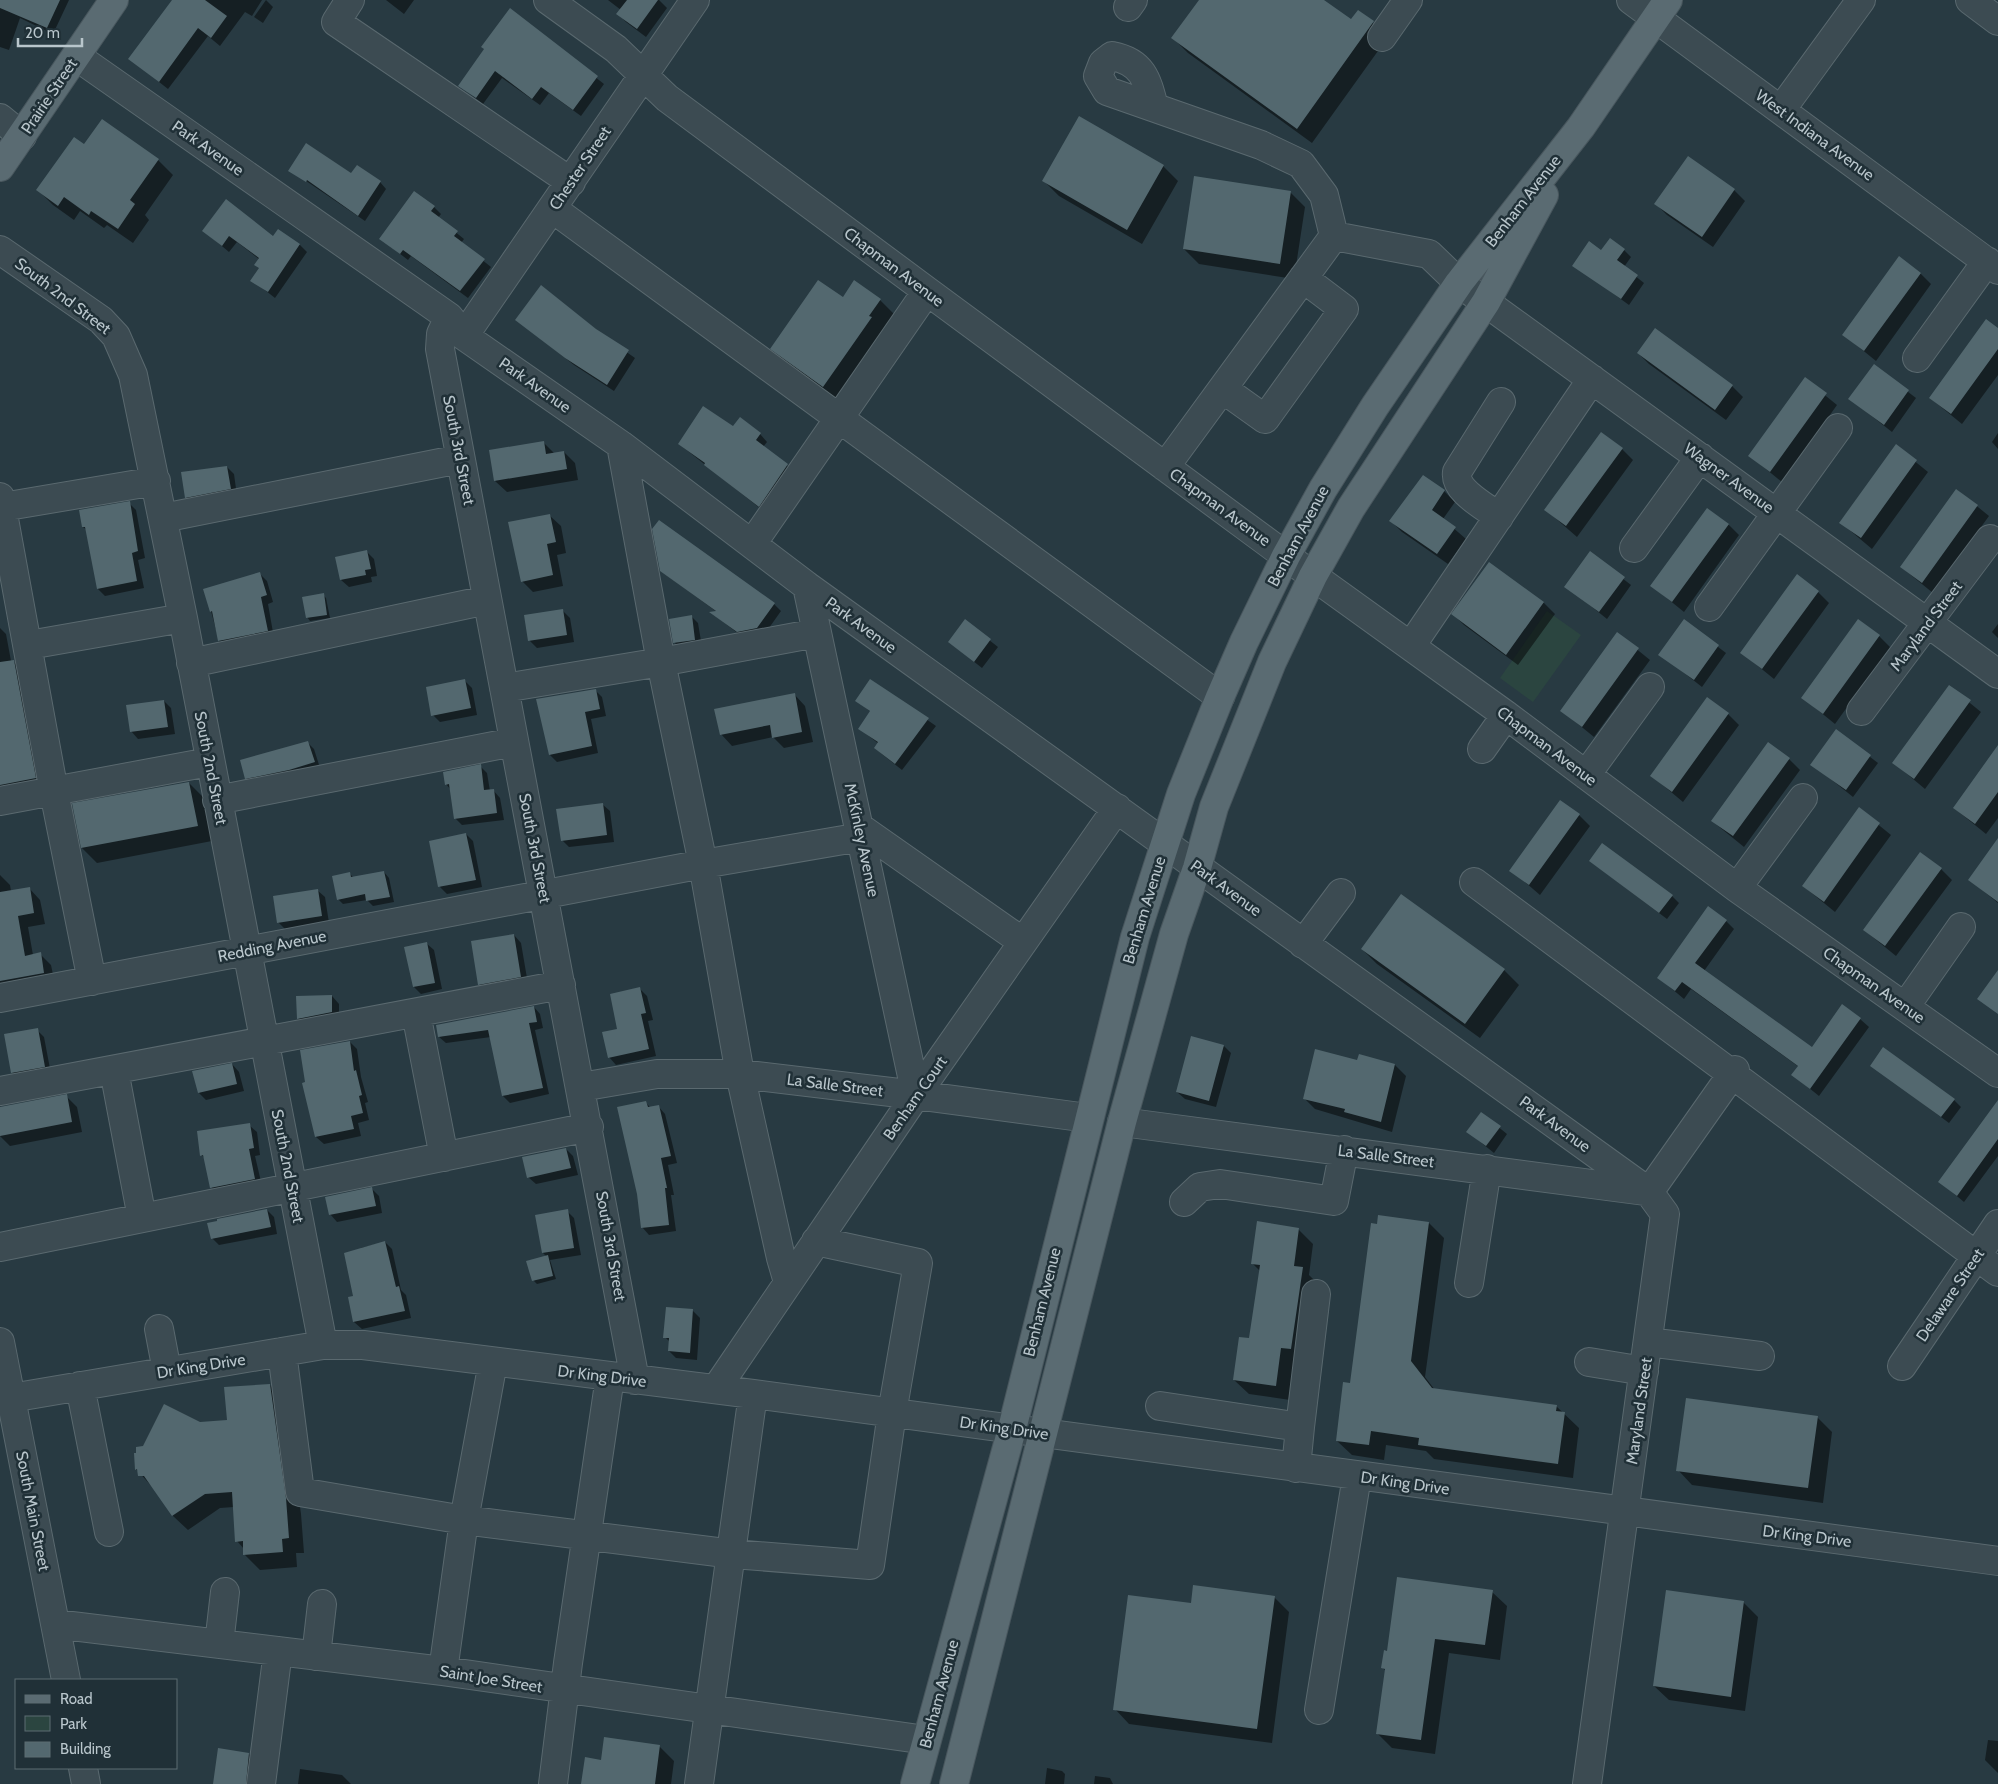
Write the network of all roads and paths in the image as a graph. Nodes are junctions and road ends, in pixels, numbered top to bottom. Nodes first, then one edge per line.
1 (114, 0) edge
2 (350, 0) edge
3 (548, 0) edge
4 (695, 0) edge
5 (1408, 0) edge
6 (1631, 0) edge
7 (1861, 0) edge
8 (1970, 0) edge
9 (1662, 9) edge
10 (1998, 21) edge
11 (1382, 37) dead end
12 (76, 56) junction
13 (643, 75) junction
14 (1154, 107) dead end
15 (1781, 110) junction
16 (0, 118) edge
17 (1581, 127) junction
18 (22, 136) junction
19 (0, 167) edge
20 (571, 182) junction
21 (553, 208) junction
22 (1334, 236) junction
23 (0, 250) edge
24 (1992, 266) edge
25 (1303, 278) junction
26 (1459, 283) junction
27 (927, 291) junction
28 (1486, 302) junction
29 (456, 326) junction
30 (1917, 358) dead end
31 (1592, 380) junction
32 (1223, 389) junction
33 (1501, 402) dead end
34 (839, 418) junction
35 (1838, 428) dead end
36 (621, 445) junction
37 (1700, 458) junction
38 (460, 459) junction
39 (1165, 467) junction
40 (156, 481) junction
41 (1, 502) edge
42 (1777, 513) junction
43 (1499, 517) junction
44 (163, 518) junction
45 (1990, 539) dead end
46 (752, 544) junction
47 (1634, 548) dead end
48 (1286, 556) junction
49 (1312, 576) junction
50 (807, 586) junction
51 (487, 600) junction
52 (1709, 607) dead end
53 (183, 618) junction
54 (1928, 624) junction
55 (817, 633) junction
56 (29, 645) junction
57 (1411, 646) junction
58 (661, 662) junction
59 (191, 663) junction
60 (1998, 674) edge
61 (504, 688) junction
62 (1650, 688) dead end
63 (1220, 697) junction
64 (1861, 711) dead end
65 (1506, 715) junction
66 (514, 742) junction
67 (1482, 750) dead end
68 (209, 762) junction
69 (1586, 775) junction
70 (54, 792) junction
71 (1803, 798) dead end
72 (217, 800) junction
73 (0, 801) edge
74 (1117, 808) junction
75 (860, 832) junction
76 (1164, 844) junction
77 (703, 864) junction
78 (1197, 868) junction
79 (1474, 882) dead end
80 (1737, 888) junction
81 (1341, 893) dead end
82 (544, 896) junction
83 (1961, 927) dead end
84 (1023, 942) junction
85 (1303, 944) junction
86 (246, 951) junction
87 (92, 980) junction
88 (561, 985) junction
89 (0, 998) edge
90 (1905, 1007) junction
91 (416, 1012) junction
92 (264, 1041) junction
93 (114, 1070) junction
94 (1733, 1072) junction
95 (740, 1074) junction
96 (1998, 1074) edge
97 (582, 1087) junction
98 (0, 1091) edge
99 (916, 1095) junction
100 (1088, 1118) junction
101 (1122, 1122) junction
102 (589, 1127) junction
103 (1344, 1150) junction
104 (444, 1157) junction
105 (1487, 1169) junction
106 (292, 1187) junction
107 (1649, 1192) junction
108 (1184, 1202) dead end
109 (142, 1218) junction
110 (1998, 1224) edge
111 (816, 1241) junction
112 (0, 1247) edge
113 (1976, 1256) junction
114 (1998, 1272) edge
115 (788, 1282) junction
116 (1469, 1283) dead end
117 (1316, 1294) dead end
118 (159, 1329) dead end
119 (0, 1342) edge
120 (1648, 1342) junction
121 (323, 1345) junction
122 (282, 1352) junction
123 (1760, 1356) dead end
124 (493, 1362) junction
125 (1590, 1362) dead end
126 (1902, 1366) dead end
127 (167, 1371) junction
128 (1644, 1371) junction
129 (623, 1378) junction
130 (80, 1386) junction
131 (716, 1389) junction
132 (753, 1394) junction
133 (11, 1398) junction
134 (1160, 1406) dead end
135 (892, 1413) junction
136 (1300, 1427) junction
137 (1012, 1429) junction
138 (1042, 1434) junction
139 (1296, 1468) junction
140 (1357, 1476) junction
141 (1625, 1513) junction
142 (464, 1520) junction
143 (109, 1532) dead end
144 (588, 1535) junction
145 (733, 1554) junction
146 (1998, 1561) edge
147 (226, 1592) dead end
148 (322, 1604) dead end
149 (55, 1624) junction
150 (219, 1644) junction
151 (278, 1651) junction
152 (316, 1656) junction
153 (443, 1671) junction
154 (66, 1679) edge
155 (565, 1690) junction
156 (1319, 1710) dead end
157 (710, 1711) junction
158 (926, 1740) junction
159 (83, 1769) edge
160 (86, 1784) edge
161 (261, 1784) edge
162 (553, 1784) edge
163 (699, 1784) edge
164 (915, 1784) edge
165 (954, 1784) edge
166 (1587, 1784) edge

1 - 12 main road, Prairie Street
2 - 20 street
3 - 13 street, Chapman Avenue
4 - 13 street, Chester Street
5 - 11 street
6 - 9 street, West Indiana Avenue
7 - 15 street
8 - 10 street
9 - 15 street, West Indiana Avenue
9 - 17 main road, Benham Avenue
12 - 18 main road, Prairie Street
12 - 29 street, Park Avenue
13 - 20 street, Chester Street
13 - 27 street, Chapman Avenue
14 - 22 street
15 - 24 street, West Indiana Avenue
16 - 18 street
17 - 26 main road, Benham Avenue
17 - 28 main road, Benham Avenue
18 - 19 main road, Prairie Street
20 - 21 street, Chester Street
21 - 29 street, Chester Street
21 - 34 street
22 - 25 street
22 - 26 street, Wagner Avenue
23 - 40 street, South 2nd Street
24 - 30 street
25 - 32 street
25 - 32 street
26 - 28 street, Wagner Avenue
26 - 48 main road, Benham Avenue
27 - 34 street
27 - 39 street, Chapman Avenue
28 - 31 street, Wagner Avenue
28 - 49 main road, Benham Avenue
29 - 36 street, Park Avenue
29 - 38 street, South 3rd Street
31 - 37 street, Wagner Avenue
31 - 43 street
32 - 39 street
33 - 43 street
34 - 46 street
34 - 63 street
35 - 42 street
36 - 46 street, Park Avenue
36 - 58 street
37 - 42 street, Wagner Avenue
37 - 47 street
38 - 44 street
38 - 51 street, South 3rd Street
39 - 48 street, Chapman Avenue
40 - 41 street
40 - 44 street, South 2nd Street
41 - 56 street
42 - 52 street
42 - 54 street, Wagner Avenue
43 - 57 street
44 - 53 street, South 2nd Street
45 - 54 street, Maryland Street
46 - 50 street, Park Avenue
48 - 49 street, Chapman Avenue
48 - 63 main road, Benham Avenue
49 - 57 street, Chapman Avenue
49 - 78 main road, Benham Avenue
50 - 55 street, McKinley Avenue
50 - 74 street, Park Avenue
51 - 59 street
51 - 61 street, South 3rd Street
53 - 56 street
53 - 59 street, South 2nd Street
54 - 60 street, Wagner Avenue
54 - 64 street, Maryland Street
55 - 58 street
55 - 75 street, McKinley Avenue
56 - 70 street
57 - 65 street, Chapman Avenue
58 - 61 street
58 - 77 street
59 - 68 street, South 2nd Street
61 - 66 street, South 3rd Street
62 - 69 street
63 - 76 main road, Benham Avenue
65 - 67 street
65 - 69 street, Chapman Avenue
66 - 72 street
66 - 82 street, South 3rd Street
68 - 70 street
68 - 72 street, South 2nd Street
69 - 80 street, Chapman Avenue
70 - 73 street
70 - 87 street
71 - 80 street
72 - 86 street, South 2nd Street
74 - 76 street, Park Avenue
74 - 84 street, Benham Court
75 - 77 street, Redding Avenue
75 - 84 street
75 - 99 street, McKinley Avenue
76 - 78 street, Park Avenue
76 - 100 main road, Benham Avenue
77 - 82 street, Redding Avenue
77 - 95 street
78 - 85 street, Park Avenue
78 - 101 main road, Benham Avenue
79 - 94 street
80 - 90 street, Chapman Avenue
81 - 85 street
82 - 86 street, Redding Avenue
82 - 88 street, South 3rd Street
83 - 90 street
84 - 99 street, Benham Court
85 - 107 street, Park Avenue
86 - 87 street, Redding Avenue
86 - 92 street, South 2nd Street
87 - 89 street, Redding Avenue
88 - 91 street
88 - 97 street, South 3rd Street
90 - 96 street, Chapman Avenue
91 - 92 street
91 - 104 street
92 - 93 street
92 - 106 street, South 2nd Street
93 - 98 street
93 - 109 street
94 - 107 street
94 - 113 street
95 - 97 street, La Salle Street
95 - 99 street, La Salle Street
95 - 115 street
97 - 102 street, South 3rd Street
99 - 100 street, La Salle Street
99 - 111 street, Benham Court
100 - 137 main road, Benham Avenue
101 - 103 street, La Salle Street
101 - 138 main road, Benham Avenue
102 - 104 street
102 - 129 street, South 3rd Street
103 - 105 street, La Salle Street
103 - 108 street
104 - 106 street
105 - 107 street, La Salle Street
105 - 116 street
106 - 109 street
106 - 121 street, South 2nd Street
107 - 120 street, Maryland Street
109 - 112 street
110 - 113 street, Delaware Street
111 - 115 street, Benham Court
111 - 135 street
113 - 114 street
113 - 126 street, Delaware Street
115 - 131 street, Benham Court
117 - 136 street
118 - 127 street
119 - 133 street, South Main Street
120 - 123 street
120 - 128 street, Maryland Street
121 - 122 street, Dr King Drive
121 - 124 street, Dr King Drive
122 - 127 street, Dr King Drive
122 - 142 street
124 - 129 street, Dr King Drive
124 - 142 street
125 - 128 street
127 - 130 street, Dr King Drive
128 - 141 street, Maryland Street
129 - 131 street, Dr King Drive
129 - 144 street, South 3rd Street
130 - 133 street, Dr King Drive
130 - 143 street
131 - 132 street, Dr King Drive
132 - 135 street, Dr King Drive
132 - 145 street
133 - 149 street, South Main Street
134 - 136 street
135 - 137 street, Dr King Drive
135 - 145 street
136 - 139 street
137 - 138 street, Dr King Drive
137 - 158 main road, Benham Avenue
138 - 139 street, Dr King Drive
138 - 165 main road, Benham Avenue
139 - 140 street, Dr King Drive
140 - 141 street, Dr King Drive
140 - 156 street
141 - 146 street, Dr King Drive
141 - 166 street, Maryland Street
142 - 144 street
142 - 153 street
144 - 145 street
144 - 155 street, South 3rd Street
145 - 157 street
147 - 150 street
148 - 152 street
149 - 150 street, Saint Joe Street
149 - 154 street, South Main Street
150 - 151 street, Saint Joe Street
151 - 152 street, Saint Joe Street
151 - 161 street
152 - 153 street, Saint Joe Street
153 - 155 street, Saint Joe Street
155 - 157 street, Saint Joe Street
155 - 162 street, South 3rd Street
157 - 158 street, Saint Joe Street
157 - 163 street
158 - 164 main road, Benham Avenue
159 - 160 street

